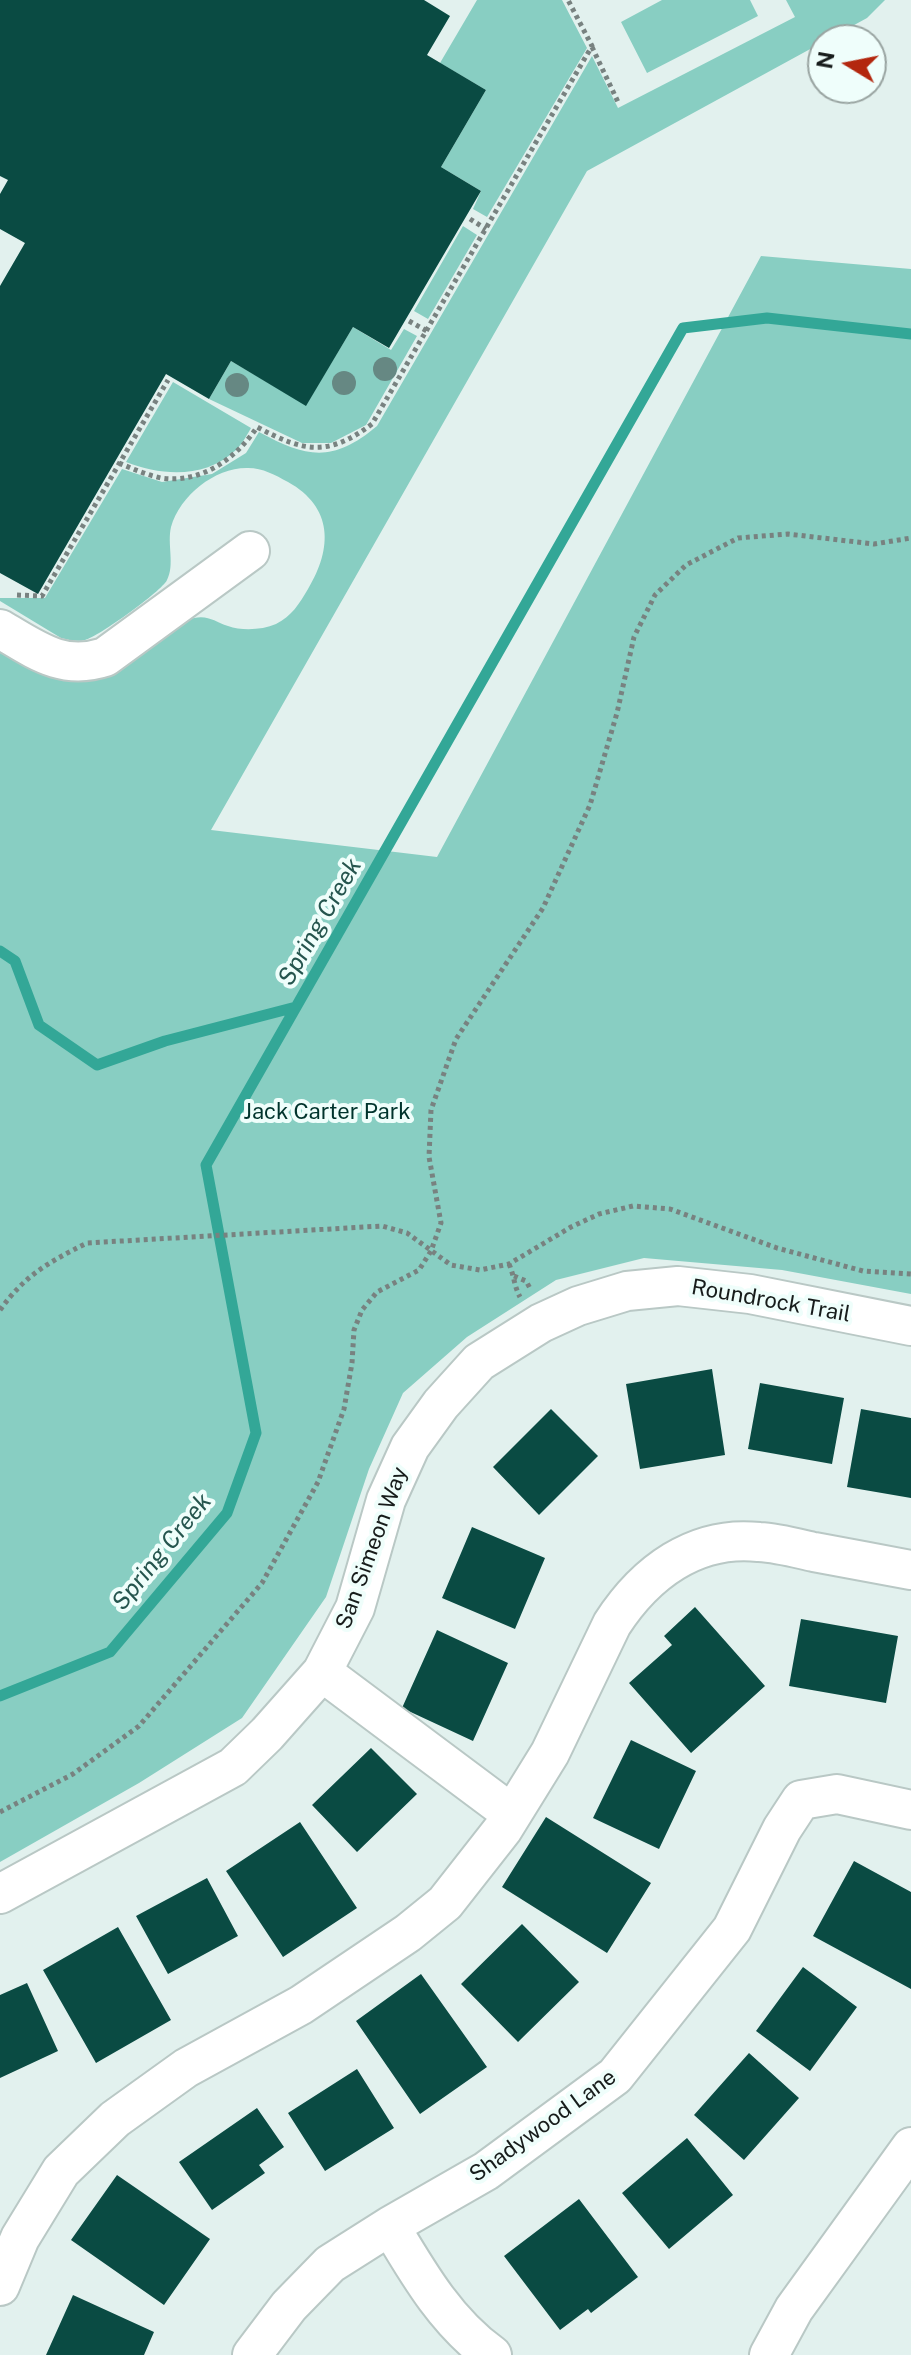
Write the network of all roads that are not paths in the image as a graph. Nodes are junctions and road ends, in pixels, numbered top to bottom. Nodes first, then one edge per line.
1 (250, 551) dead end
2 (7, 612) edge
3 (531, 1304) joint
4 (911, 1326) edge
5 (911, 1570) edge
6 (322, 1672) junction
7 (911, 1810) edge
8 (512, 1814) junction
9 (0, 1894) edge
10 (911, 2147) edge
11 (390, 2226) junction
12 (0, 2286) edge
13 (252, 2355) edge
14 (492, 2355) edge
15 (769, 2355) edge

1 - 2 street
3 - 4 street, Roundrock Trail
3 - 6 street, San Simeon Way
5 - 8 street
6 - 8 street
6 - 9 street, San Simeon Way
7 - 11 street, Shadywood Lane
8 - 12 street
10 - 15 street
11 - 13 street, Shadywood Lane
11 - 14 street

